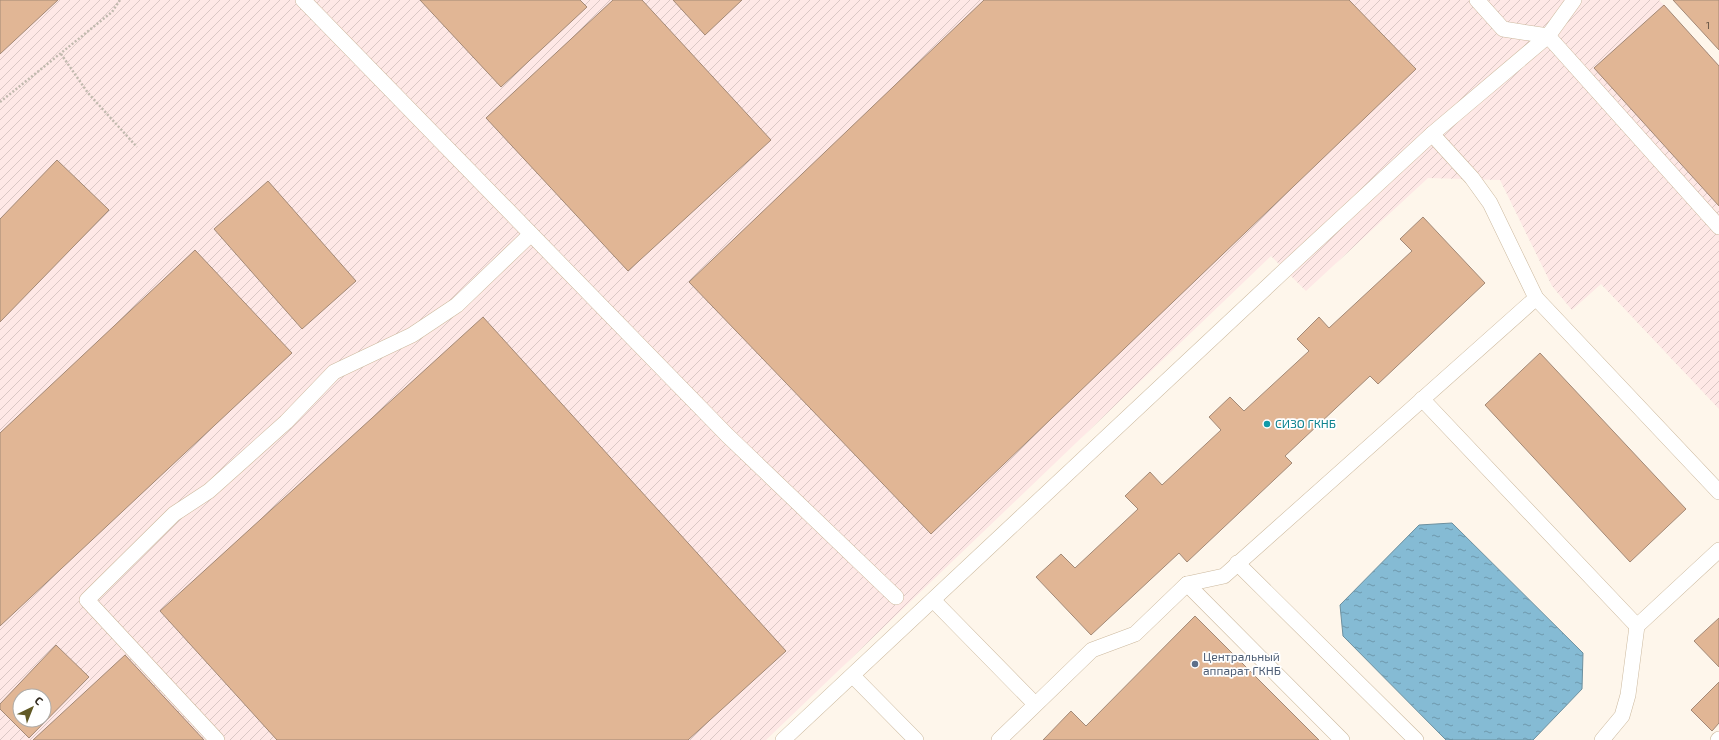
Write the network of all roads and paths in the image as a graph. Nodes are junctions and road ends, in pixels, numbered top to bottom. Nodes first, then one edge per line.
1 (120, 0) edge
2 (303, 0) edge
3 (1477, 0) edge
4 (1574, 0) edge
5 (1548, 36) junction
6 (61, 54) junction
7 (0, 102) edge
8 (1432, 134) junction
9 (137, 148) dead end
10 (1719, 227) edge
11 (531, 234) junction
12 (1536, 298) junction
13 (1422, 399) junction
14 (1719, 492) edge
15 (1719, 550) edge
16 (1237, 563) junction
17 (1187, 584) junction
18 (896, 597) dead end
19 (933, 600) junction
20 (1637, 626) junction
21 (853, 676) junction
22 (1035, 704) junction
23 (217, 740) edge
24 (783, 740) edge
25 (916, 740) edge
26 (999, 740) edge
27 (1342, 740) edge
28 (1416, 740) edge
29 (1602, 740) edge

1 - 6 path
2 - 11 lane
3 - 5 lane
4 - 5 lane
5 - 8 lane
5 - 10 lane
6 - 7 path
6 - 9 path
8 - 12 lane
8 - 19 lane
11 - 18 lane
11 - 23 lane
12 - 13 lane
12 - 14 lane
13 - 16 lane
13 - 20 lane
15 - 20 lane
16 - 17 lane
16 - 28 lane
17 - 22 lane
17 - 27 lane
19 - 21 lane
19 - 22 lane
20 - 29 lane
21 - 24 lane
21 - 25 lane
22 - 26 lane

